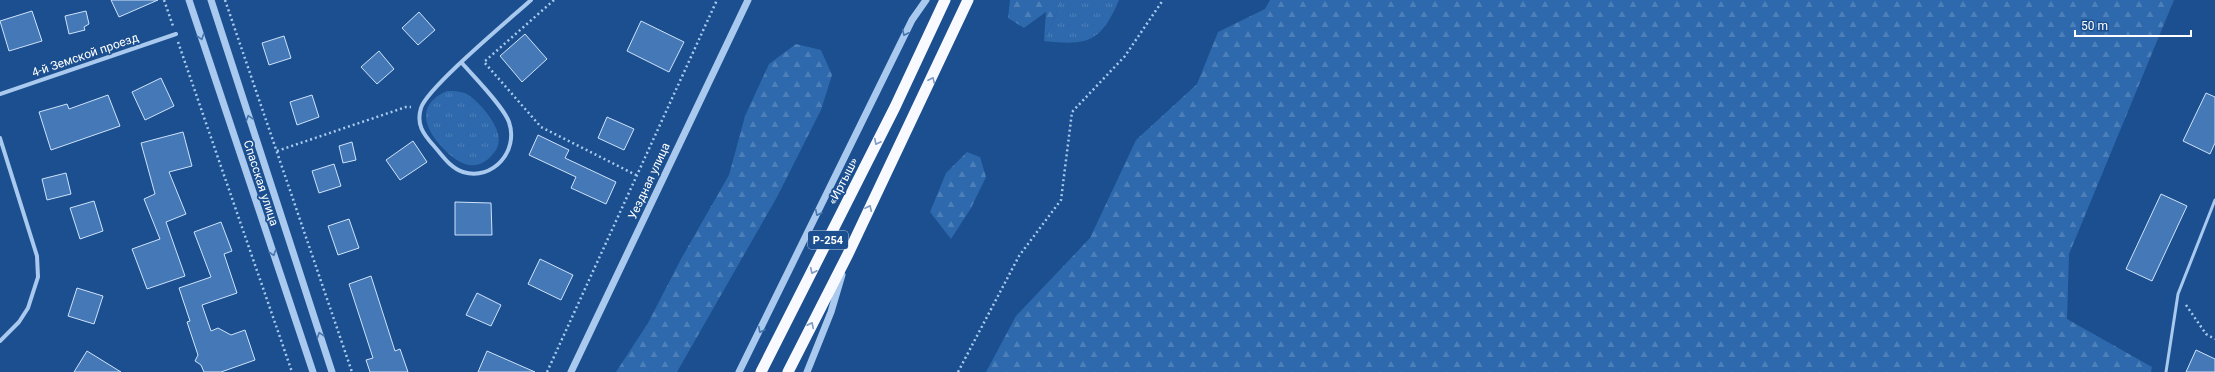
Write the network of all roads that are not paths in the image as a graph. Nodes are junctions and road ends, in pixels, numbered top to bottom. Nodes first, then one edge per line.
1 (189, 0) edge
2 (211, 0) edge
3 (531, 0) edge
4 (748, 0) edge
5 (926, 0) edge
6 (945, 0) edge
7 (968, 0) edge
8 (176, 34) road end
9 (462, 63) junction
10 (0, 94) edge
11 (0, 138) edge
12 (2215, 200) edge
13 (848, 254) junction
14 (0, 341) edge
15 (313, 372) edge
16 (332, 372) edge
17 (571, 372) edge
18 (739, 372) edge
19 (761, 372) edge
20 (788, 372) edge
21 (806, 372) edge
22 (2166, 372) edge

1 -> 15 street, Спасская улица
16 -> 2 street, Спасская улица
3 - 9 street
4 - 17 street, Уездная улица
5 -> 18 street
6 -> 19 highway, «Иртыш» / Р-254
13 -> 7 highway, Р-254
8 - 10 street, 4-й Земской проезд
9 - 9 street
11 - 14 street
12 - 22 lane
20 -> 13 highway, Р-254
13 - 21 street

